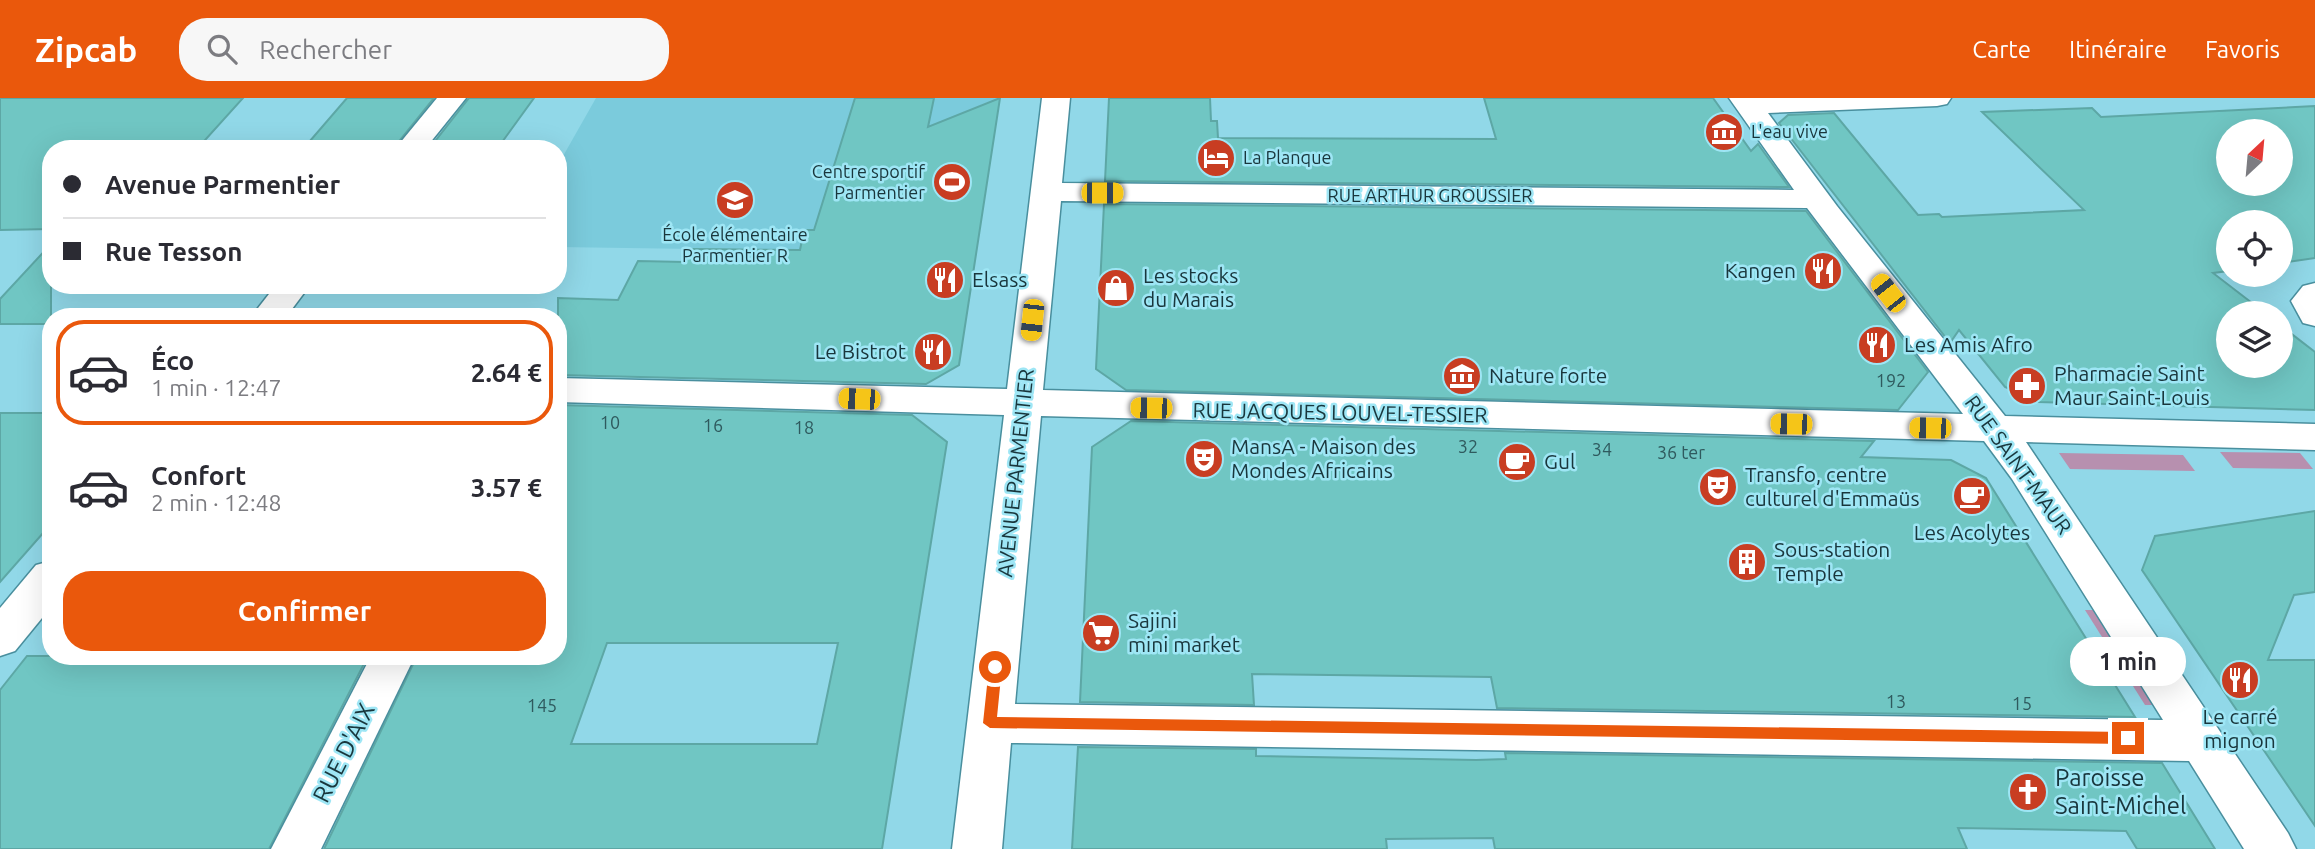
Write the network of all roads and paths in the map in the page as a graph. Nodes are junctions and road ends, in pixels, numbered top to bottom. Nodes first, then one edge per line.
1 (452, 98) edge
2 (1056, 98) edge
3 (1937, 98) edge
4 (1745, 102) edge
5 (417, 140) edge
6 (1045, 192) junction
7 (1815, 199) junction
8 (287, 294) edge
9 (2315, 294) edge
10 (275, 308) edge
11 (2315, 315) edge
12 (567, 390) edge
13 (1023, 404) junction
14 (1996, 430) junction
15 (2315, 437) edge
16 (42, 588) edge
17 (0, 638) edge
18 (388, 665) edge
19 (990, 723) junction
20 (2202, 741) junction
21 (296, 849) edge
22 (977, 849) edge
23 (2271, 849) edge

1 - 5 street
2 - 6 street, AVENUE PARMENTIER
3 - 4 street
4 - 7 street, RUE SAINT-MAUR
6 - 7 street, RUE ARTHUR GROUSSIER
6 - 13 street, AVENUE PARMENTIER
7 - 14 street, RUE SAINT-MAUR
8 - 10 street
9 - 11 street
12 - 13 street, RUE JACQUES LOUVEL-TESSIER
13 - 14 street, RUE JACQUES LOUVEL-TESSIER
13 - 19 street, AVENUE PARMENTIER
14 - 15 street, RUE JACQUES LOUVEL-TESSIER
14 - 20 street, RUE SAINT-MAUR
16 - 17 street
18 - 21 street, RUE D'AIX
19 - 20 street
19 - 22 street, AVENUE PARMENTIER
20 - 23 street, RUE SAINT-MAUR

